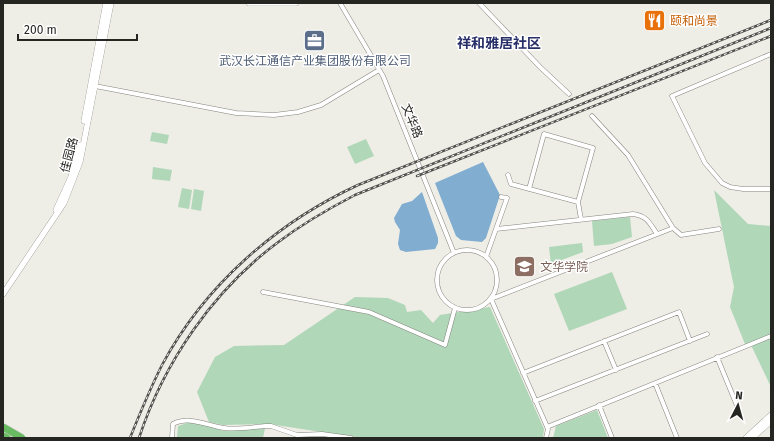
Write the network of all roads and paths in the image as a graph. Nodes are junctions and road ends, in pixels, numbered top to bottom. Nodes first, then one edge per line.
1 (106, 3) edge
2 (111, 3) edge
3 (249, 3) edge
4 (296, 3) edge
5 (340, 3) edge
6 (479, 3) edge
7 (771, 54) edge
8 (379, 70) junction
9 (95, 86) junction
10 (569, 94) dead end
11 (592, 116) dead end
12 (508, 175) dead end
13 (529, 189) junction
14 (771, 189) edge
15 (502, 197) dead end
16 (578, 202) junction
17 (581, 219) junction
18 (674, 228) junction
19 (496, 229) junction
20 (719, 229) dead end
21 (657, 234) junction
22 (454, 252) junction
23 (486, 258) junction
24 (3, 288) edge
25 (263, 292) dead end
26 (3, 294) edge
27 (491, 299) junction
28 (454, 308) junction
29 (707, 334) dead end
30 (771, 336) edge
31 (604, 341) junction
32 (690, 341) junction
33 (717, 357) junction
34 (616, 370) junction
35 (523, 373) junction
36 (655, 383) junction
37 (535, 401) junction
38 (599, 405) junction
39 (740, 413) dead end
40 (771, 415) edge
41 (771, 421) edge
42 (3, 427) edge
43 (547, 427) junction
44 (3, 436) edge
45 (7, 438) edge
46 (22, 438) edge
47 (172, 438) edge
48 (351, 438) edge
49 (546, 438) edge
50 (612, 438) edge
51 (677, 438) edge
52 (746, 438) edge
53 (752, 438) edge

1 - 24 street, 佳园路
2 - 9 street, 佳园路
3 - 4 street
5 - 8 street, 文华路
6 - 10 street
7 - 14 street
8 - 9 street
8 - 22 street, 文华路
9 - 26 street, 佳园路
11 - 18 street
12 - 13 street
13 - 16 street
13 - 16 street
15 - 19 street
16 - 17 street
17 - 19 street
17 - 21 street
18 - 20 street
18 - 21 street
19 - 23 street
21 - 27 street
22 - 23 street
22 - 28 street
23 - 27 street
25 - 28 street
27 - 28 street
27 - 35 street
29 - 32 street
30 - 33 street
31 - 32 street
31 - 34 street
31 - 35 street
32 - 34 street
33 - 36 street
33 - 39 street
34 - 37 street
35 - 37 street
36 - 38 street
36 - 51 street
37 - 43 street
38 - 43 street
38 - 50 street
40 - 52 street
41 - 53 street
42 - 46 highway, bridge
43 - 49 street
44 - 45 highway, bridge
47 - 48 street

